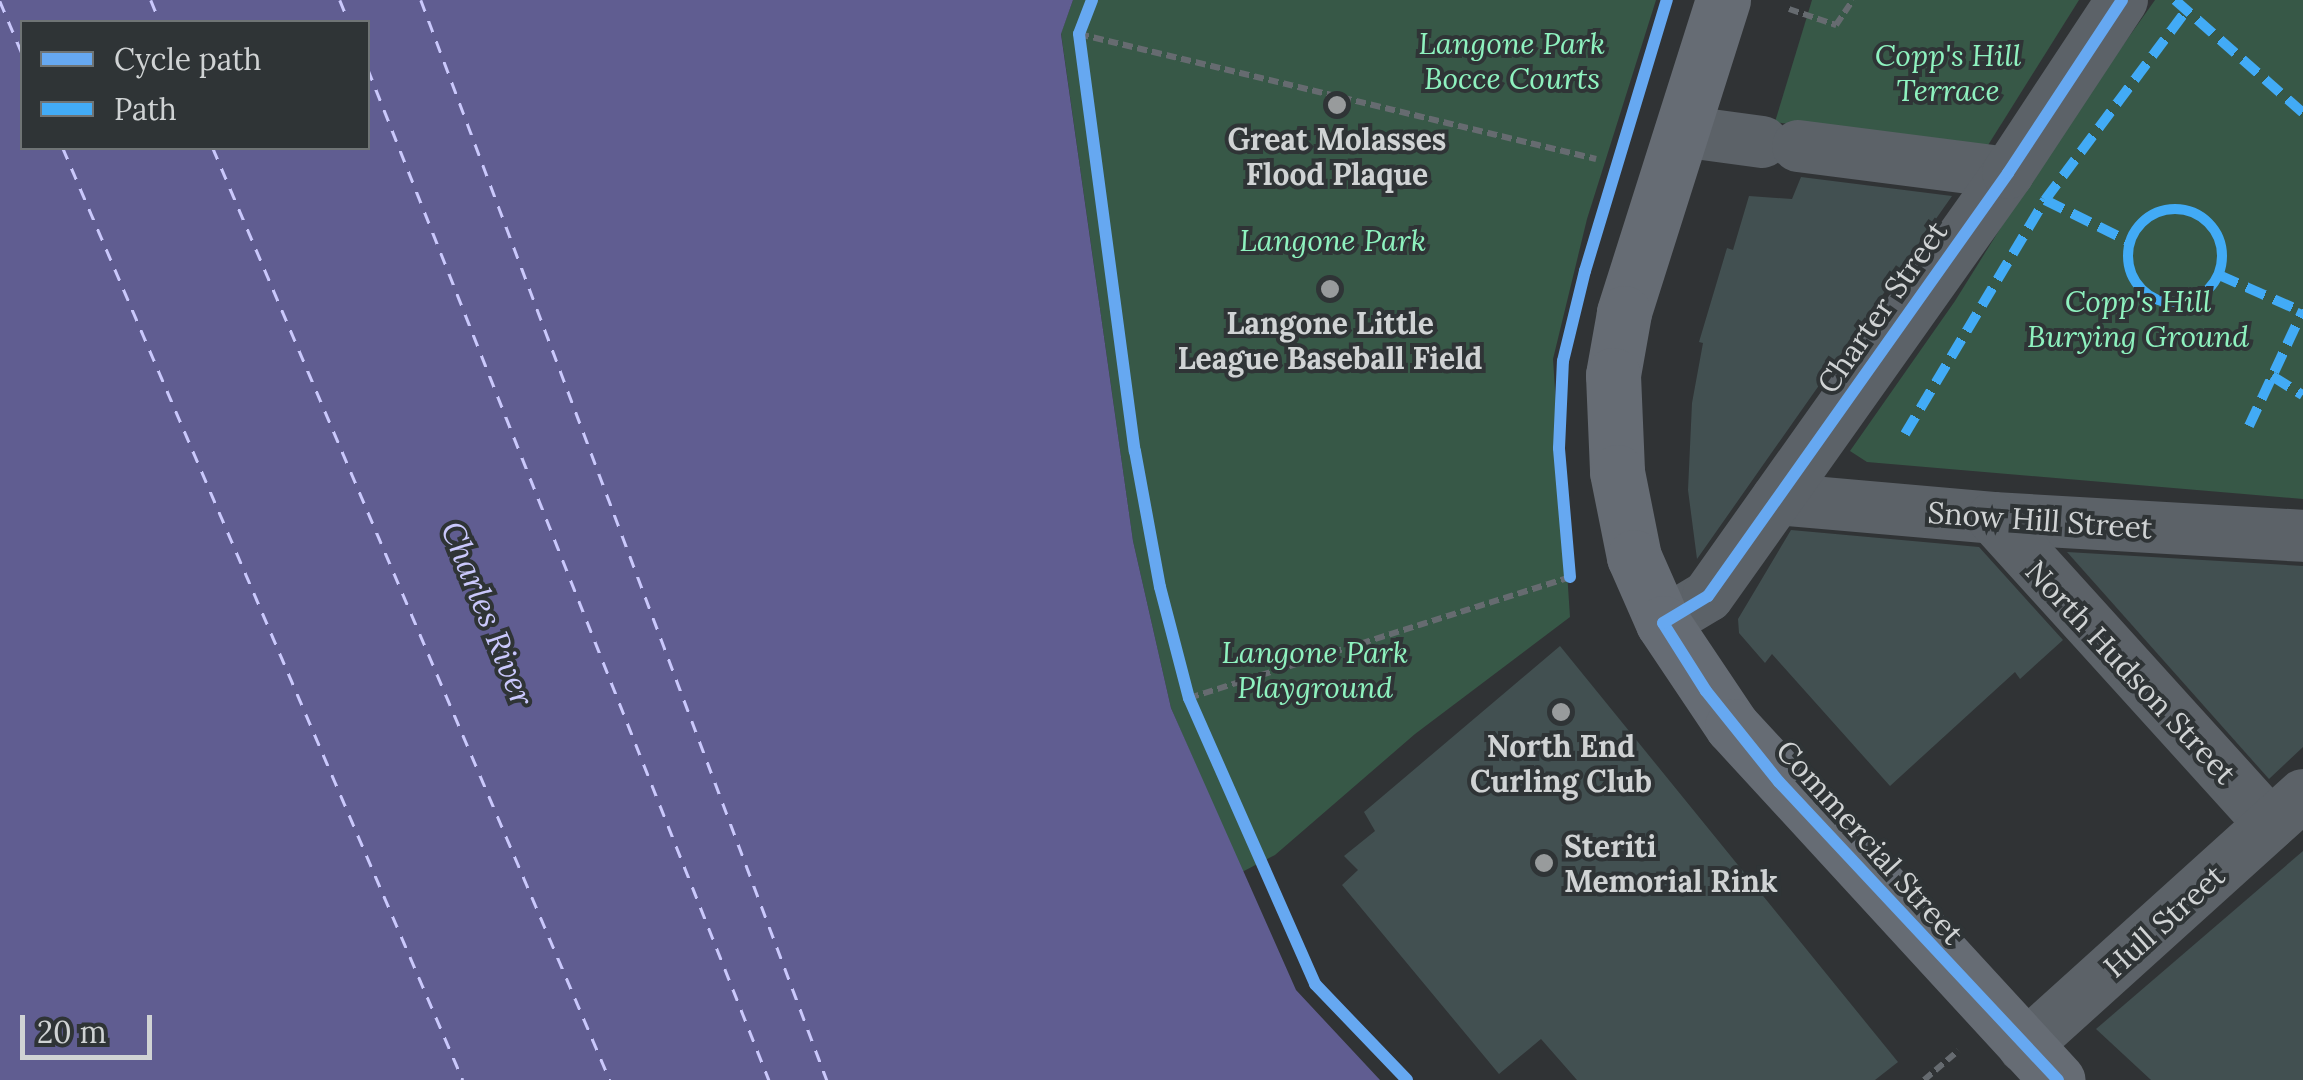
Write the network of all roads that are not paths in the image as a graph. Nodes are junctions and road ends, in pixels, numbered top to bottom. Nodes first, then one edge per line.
1 (1723, 0) edge
2 (2122, 0) edge
3 (1681, 132) junction
4 (2008, 173) junction
5 (1778, 499) junction
6 (1993, 518) junction
7 (2303, 536) edge
8 (1663, 623) junction
9 (2287, 809) edge
10 (2041, 1063) edge

1 - 3 main road, Commercial Street
2 - 4 street, Charter Street
3 - 4 street
3 - 8 main road, Commercial Street
4 - 5 street, Charter Street
5 - 6 street, Snow Hill Street
5 - 8 street, Charter Street
6 - 7 street, Snow Hill Street
6 - 9 street, North Hudson Street
8 - 10 main road, Commercial Street
9 - 10 street, Hull Street

